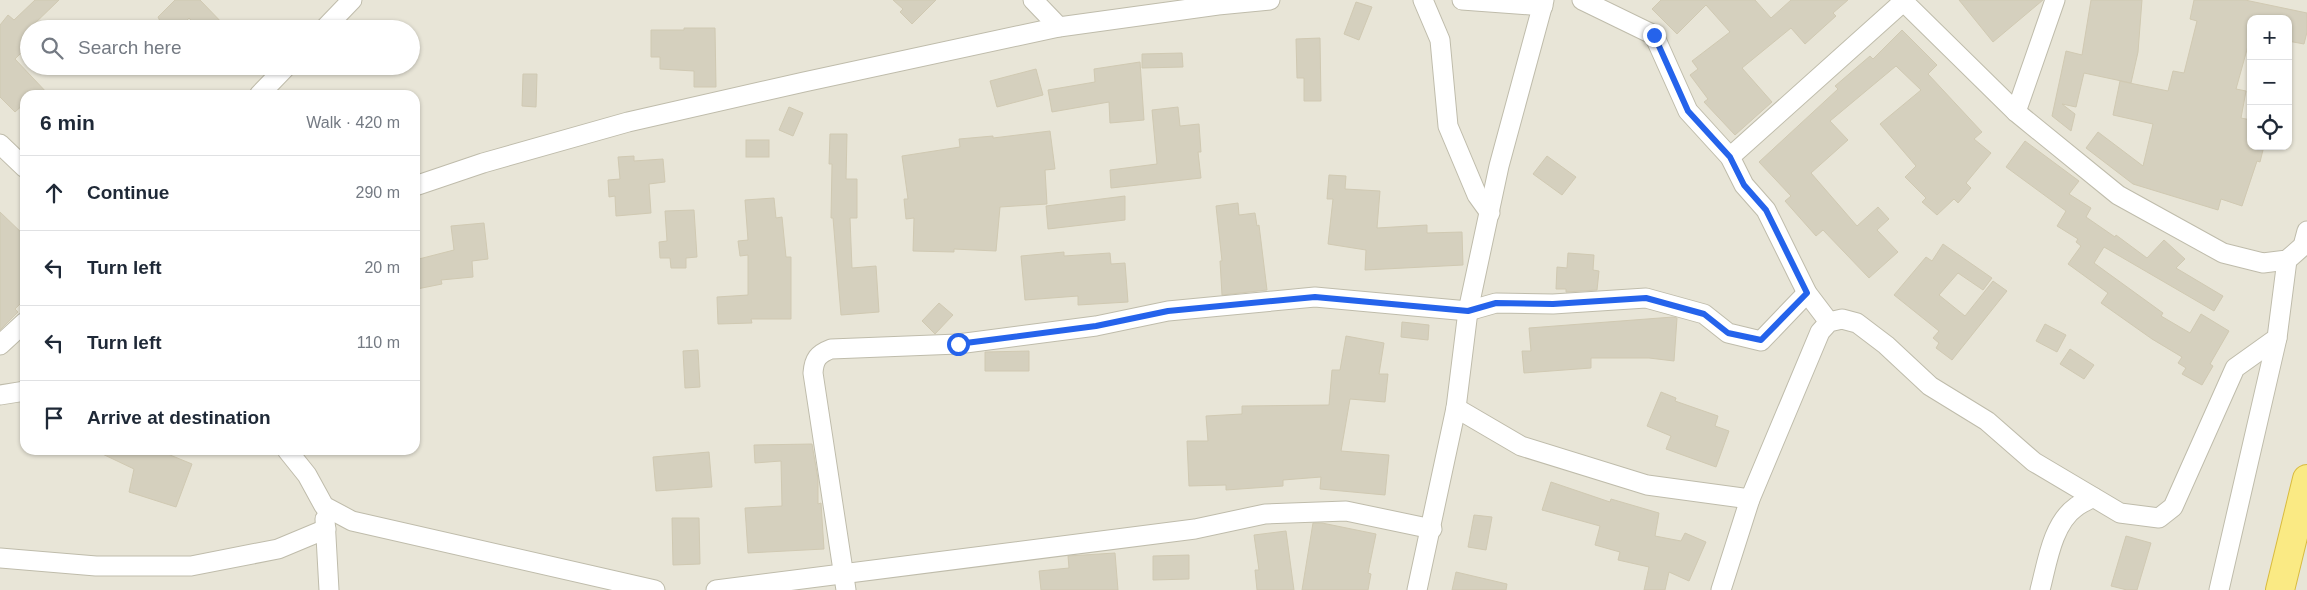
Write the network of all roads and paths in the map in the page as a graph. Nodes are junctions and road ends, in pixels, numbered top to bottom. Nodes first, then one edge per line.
1 (352, 0) edge
2 (1033, 0) edge
3 (1270, 0) edge
4 (1424, 0) edge
5 (1462, 0) edge
6 (1582, 0) edge
7 (2055, 0) edge
8 (1902, 1) edge
9 (1544, 3) edge
10 (1181, 5) edge
11 (333, 20) edge
12 (1058, 27) junction
13 (279, 75) edge
14 (265, 90) edge
15 (2016, 112) junction
16 (0, 144) edge
17 (1730, 157) junction
18 (20, 163) edge
19 (420, 184) edge
20 (1490, 213) junction
21 (2307, 231) edge
22 (2287, 260) junction
23 (1807, 293) junction
24 (1468, 311) junction
25 (1829, 322) junction
26 (20, 327) edge
27 (2277, 338) junction
28 (0, 345) edge
29 (20, 392) edge
30 (0, 395) edge
31 (1456, 408) junction
32 (291, 455) edge
33 (2307, 479) edge
34 (2093, 497) junction
35 (1750, 499) junction
36 (324, 506) junction
37 (326, 529) junction
38 (1432, 529) junction
39 (0, 558) edge
40 (845, 582) edge
41 (330, 590) edge
42 (655, 590) edge
43 (716, 590) edge
44 (1417, 590) edge
45 (1721, 590) edge
46 (2040, 590) edge
47 (2219, 590) edge
48 (2280, 590) edge

1 - 11 street
2 - 12 street
3 - 10 street
4 - 20 street
5 - 9 street
6 - 17 street
7 - 15 street
8 - 15 street
8 - 17 street
9 - 20 street
10 - 12 street
12 - 19 street
13 - 14 street
15 - 22 street
16 - 18 street
17 - 23 street
20 - 24 street
21 - 22 street
22 - 27 street
23 - 24 street
23 - 25 street
24 - 31 street
24 - 40 street
25 - 34 street
25 - 35 street
26 - 28 street
27 - 34 street
27 - 47 street
29 - 30 street
31 - 35 street
31 - 38 street
32 - 36 street
33 - 48 highway
34 - 46 street
35 - 45 street
36 - 37 street
36 - 42 street
37 - 39 street
37 - 41 street
38 - 40 street
38 - 44 street
40 - 43 street

